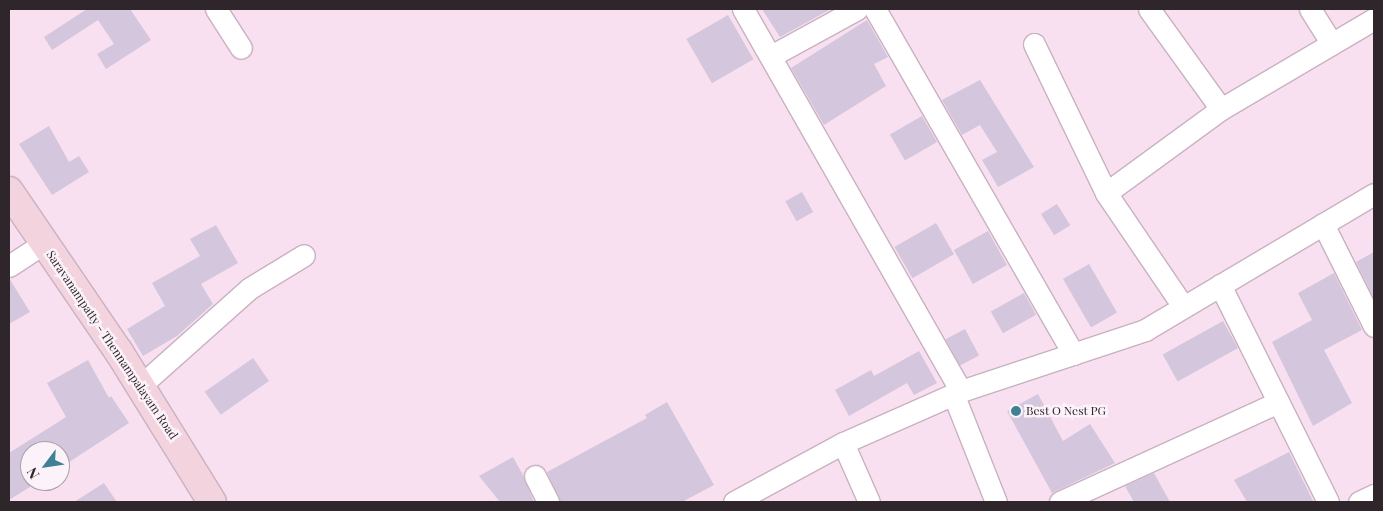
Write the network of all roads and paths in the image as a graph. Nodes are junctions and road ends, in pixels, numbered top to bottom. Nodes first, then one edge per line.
1 (216, 9) edge
2 (743, 9) edge
3 (857, 9) edge
4 (874, 9) edge
5 (1149, 9) edge
6 (1310, 9) edge
7 (1374, 19) edge
8 (1034, 44) dead end
9 (1332, 44) junction
10 (241, 48) dead end
11 (771, 56) junction
12 (1221, 109) junction
13 (9, 191) edge
14 (1106, 193) junction
15 (1374, 194) edge
16 (1323, 224) junction
17 (44, 243) junction
18 (304, 255) dead end
19 (9, 266) edge
20 (1220, 285) junction
21 (1182, 305) junction
22 (1374, 326) edge
23 (1073, 354) junction
24 (140, 386) junction
25 (958, 394) junction
26 (1278, 402) junction
27 (843, 443) junction
28 (535, 476) dead end
29 (1374, 495) edge
30 (212, 502) edge
31 (548, 502) edge
32 (734, 502) edge
33 (869, 502) edge
34 (996, 502) edge
35 (1060, 502) edge
36 (1328, 502) edge
37 (1360, 502) edge

1 - 10 street
2 - 11 street
3 - 11 street
4 - 23 street
5 - 12 street
6 - 9 street
7 - 9 street
8 - 14 street
9 - 12 street
11 - 25 street
12 - 14 street
13 - 17 main road, Saravanampatty - Thennampalayam Road
14 - 21 street
15 - 16 street
16 - 20 street
16 - 22 street
17 - 19 street
17 - 24 main road, Saravanampatty - Thennampalayam Road
18 - 24 street
20 - 21 street
20 - 26 street
21 - 23 street
23 - 25 street
24 - 30 main road, Saravanampatty - Thennampalayam Road
25 - 27 street
25 - 34 street
26 - 35 street
26 - 36 street
27 - 32 street
27 - 33 street
28 - 31 street
29 - 37 street

